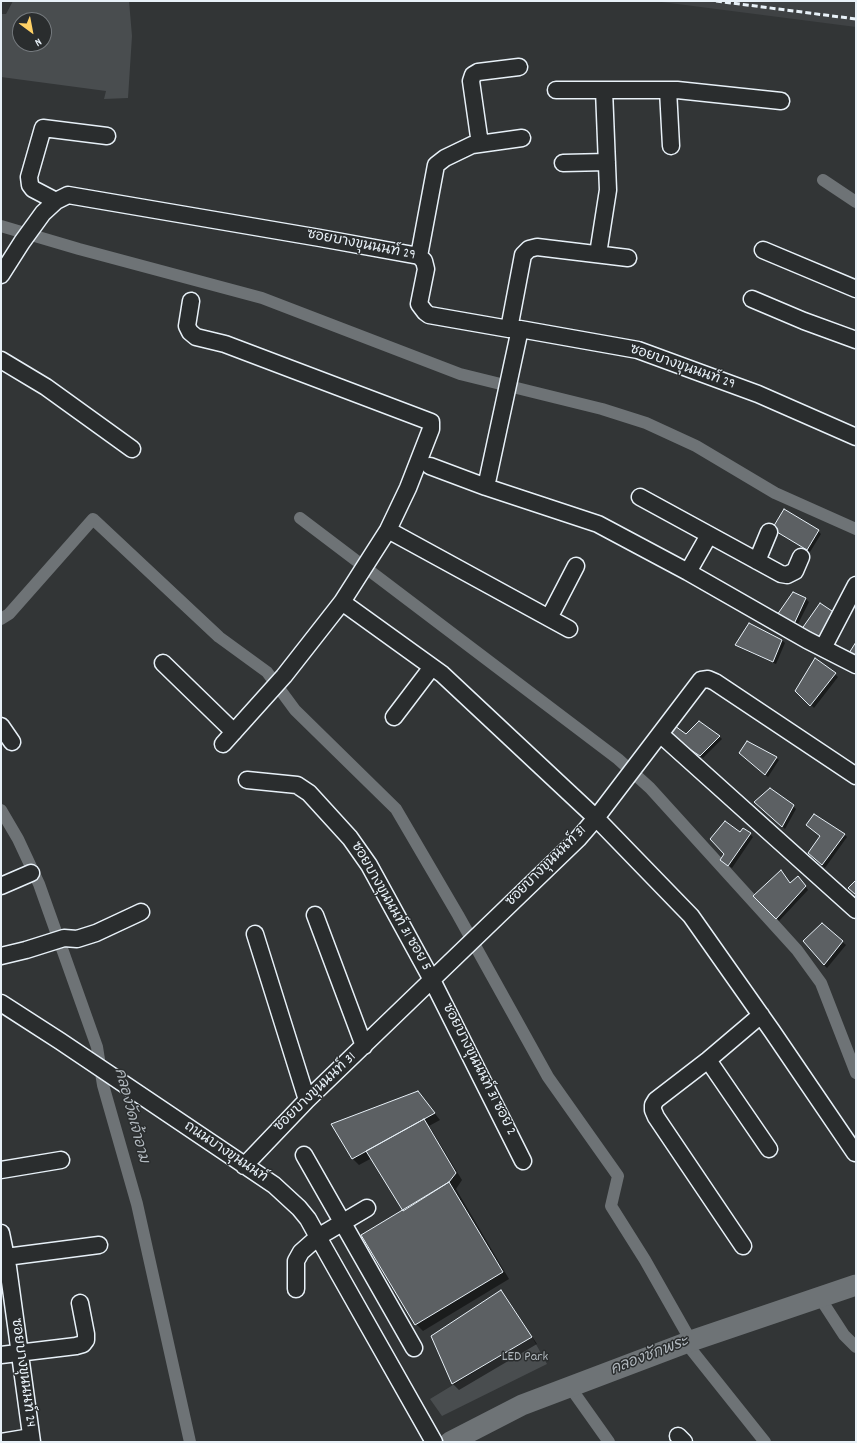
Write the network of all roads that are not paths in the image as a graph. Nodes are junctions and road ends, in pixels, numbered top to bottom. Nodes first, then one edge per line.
1 (519, 67) dead end
2 (556, 90) dead end
3 (604, 90) junction
4 (668, 90) junction
5 (781, 101) dead end
6 (108, 136) dead end
7 (522, 138) dead end
8 (480, 144) junction
9 (672, 146) dead end
10 (607, 162) junction
11 (563, 163) dead end
12 (56, 201) junction
13 (763, 250) dead end
14 (598, 254) junction
15 (419, 256) junction
16 (628, 258) dead end
17 (1, 275) edge
18 (856, 289) edge
19 (752, 299) dead end
20 (191, 301) dead end
21 (515, 329) junction
22 (856, 340) edge
23 (1, 360) edge
24 (856, 437) edge
25 (132, 449) dead end
26 (430, 466) dead end
27 (486, 487) junction
28 (640, 496) dead end
29 (388, 530) junction
30 (769, 532) dead end
31 (709, 535) junction
32 (801, 557) dead end
33 (757, 561) junction
34 (576, 566) dead end
35 (688, 572) junction
36 (856, 585) edge
37 (342, 602) junction
38 (549, 618) junction
39 (569, 629) dead end
40 (824, 648) junction
41 (162, 663) dead end
42 (856, 665) edge
43 (432, 667) junction
44 (394, 717) dead end
45 (1, 726) edge
46 (234, 732) junction
47 (660, 734) junction
48 (12, 742) dead end
49 (224, 744) dead end
50 (856, 776) edge
51 (247, 780) dead end
52 (596, 818) junction
53 (31, 873) dead end
54 (1, 886) edge
55 (856, 910) edge
56 (141, 912) dead end
57 (315, 915) dead end
58 (255, 934) dead end
59 (1, 956) edge
60 (432, 980) junction
61 (1, 1003) edge
62 (761, 1015) junction
63 (364, 1046) junction
64 (708, 1060) junction
65 (307, 1100) junction
66 (769, 1149) dead end
67 (855, 1153) dead end
68 (304, 1155) dead end
69 (61, 1160) dead end
70 (523, 1161) dead end
71 (244, 1166) junction
72 (1, 1170) edge
73 (367, 1208) dead end
74 (342, 1222) junction
75 (1, 1233) edge
76 (318, 1237) junction
77 (99, 1245) dead end
78 (743, 1246) dead end
79 (5, 1264) edge
80 (296, 1289) dead end
81 (80, 1303) dead end
82 (414, 1348) dead end
83 (20, 1353) junction
84 (1, 1355) edge
85 (31, 1439) edge
86 (1, 1442) edge
87 (434, 1442) edge

1 - 8 street
2 - 3 street
3 - 4 street
3 - 10 street
4 - 5 street
4 - 9 street
6 - 12 street
7 - 8 street
8 - 15 street
10 - 11 street
10 - 14 street
12 - 15 street, ซอยบางขุนนนท์ 29
12 - 17 street, ซอยบางขุนนนท์ 29
13 - 18 street
14 - 16 street
14 - 21 street
15 - 21 street, ซอยบางขุนนนท์ 29
19 - 22 street
20 - 29 street
21 - 24 street, ซอยบางขุนนนท์ 29
21 - 27 street
23 - 25 street
26 - 27 street
27 - 35 street
28 - 31 street
29 - 37 street
29 - 38 street
30 - 33 street
31 - 33 street
31 - 35 street
32 - 33 street
34 - 38 street
35 - 40 street
36 - 40 street
37 - 43 street
37 - 46 street
38 - 39 street
40 - 42 street
41 - 46 street
43 - 44 street
43 - 52 street
45 - 48 street
46 - 49 street
47 - 50 street, ซอยบางขุนนนท์ 31
47 - 52 street, ซอยบางขุนนนท์ 31
47 - 55 street
51 - 60 street, ซอยบางขุนนนท์ 31 ซอย 5
52 - 60 street, ซอยบางขุนนนท์ 31
52 - 62 street
53 - 54 street
56 - 59 street
57 - 63 street
58 - 65 street
60 - 63 street, ซอยบางขุนนนท์ 31
60 - 70 street, ซอยบางขุนนนท์ 31 ซอย 2
61 - 71 street, ถนนบางขุนนนท์
62 - 64 street
62 - 67 street
63 - 65 street, ซอยบางขุนนนท์ 31
64 - 66 street
64 - 78 street
65 - 71 street, ซอยบางขุนนนท์ 31
68 - 74 street
69 - 72 street
71 - 76 street, ถนนบางขุนนนท์
73 - 74 street
74 - 76 street
74 - 82 street
75 - 79 street, ซอยบางขุนนนท์ 24
76 - 80 street
76 - 87 street, ถนนบางขุนนนท์
77 - 79 street
79 - 83 street, ซอยบางขุนนนท์ 24
81 - 83 street
83 - 84 street
83 - 85 street, ซอยบางขุนนนท์ 24
85 - 86 street

